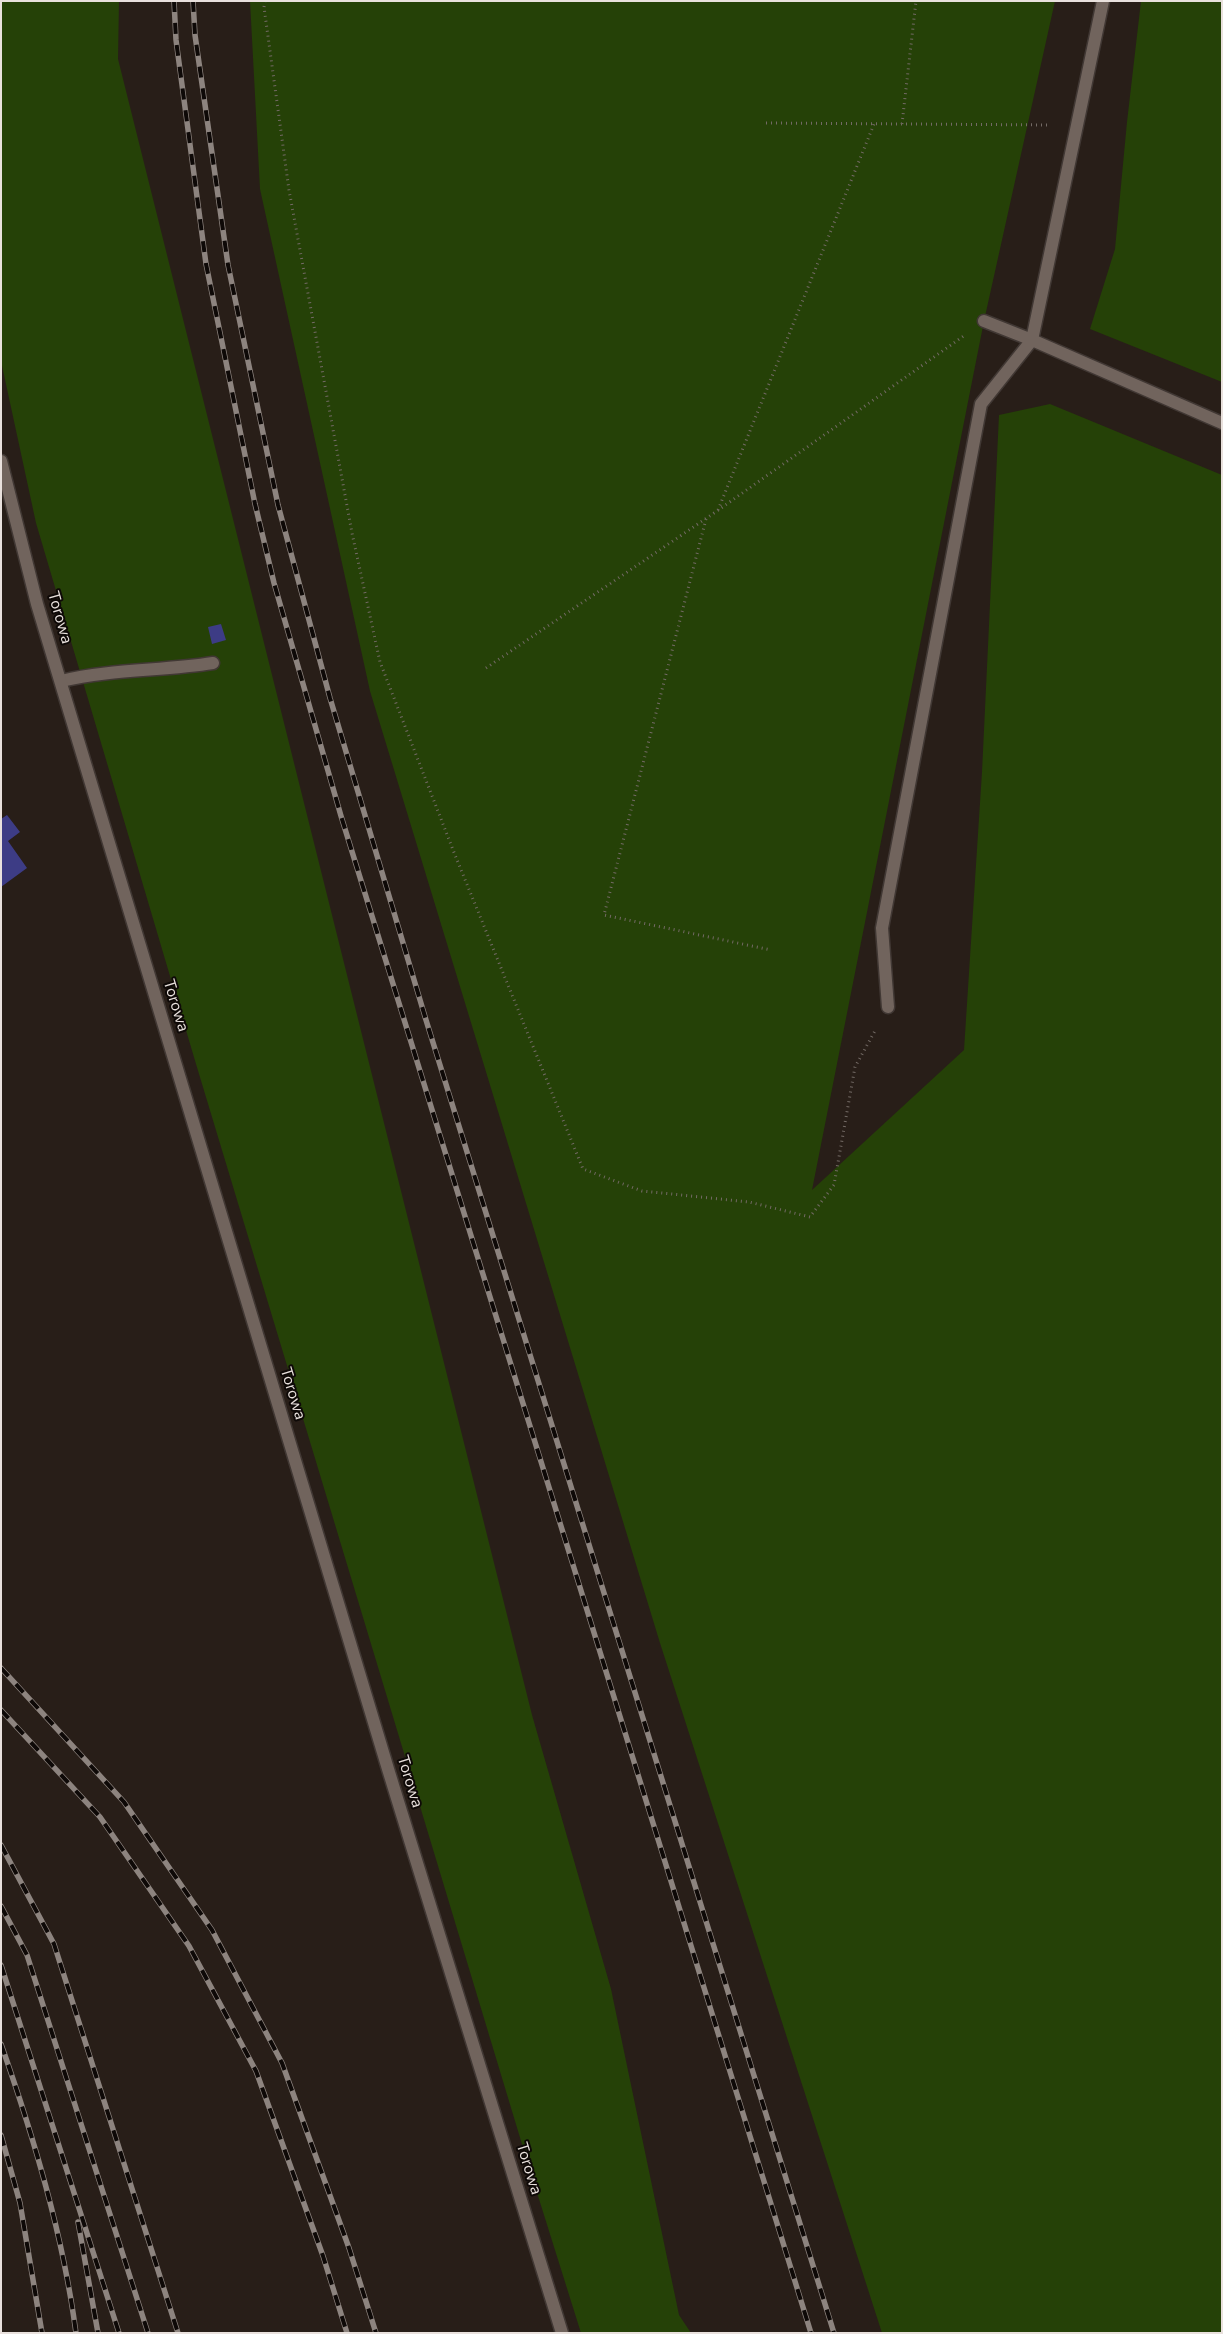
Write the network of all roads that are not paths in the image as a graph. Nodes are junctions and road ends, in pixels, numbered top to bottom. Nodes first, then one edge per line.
1 (1103, 1) edge
2 (984, 321) road end
3 (1032, 340) junction
4 (1222, 423) edge
5 (1, 462) edge
6 (213, 663) dead end
7 (61, 681) junction
8 (888, 1007) road end
9 (562, 2333) edge

1 - 3 street
2 - 3 street
3 - 4 street
3 - 8 street
5 - 7 street, Torowa
6 - 7 street
7 - 9 street, Torowa

